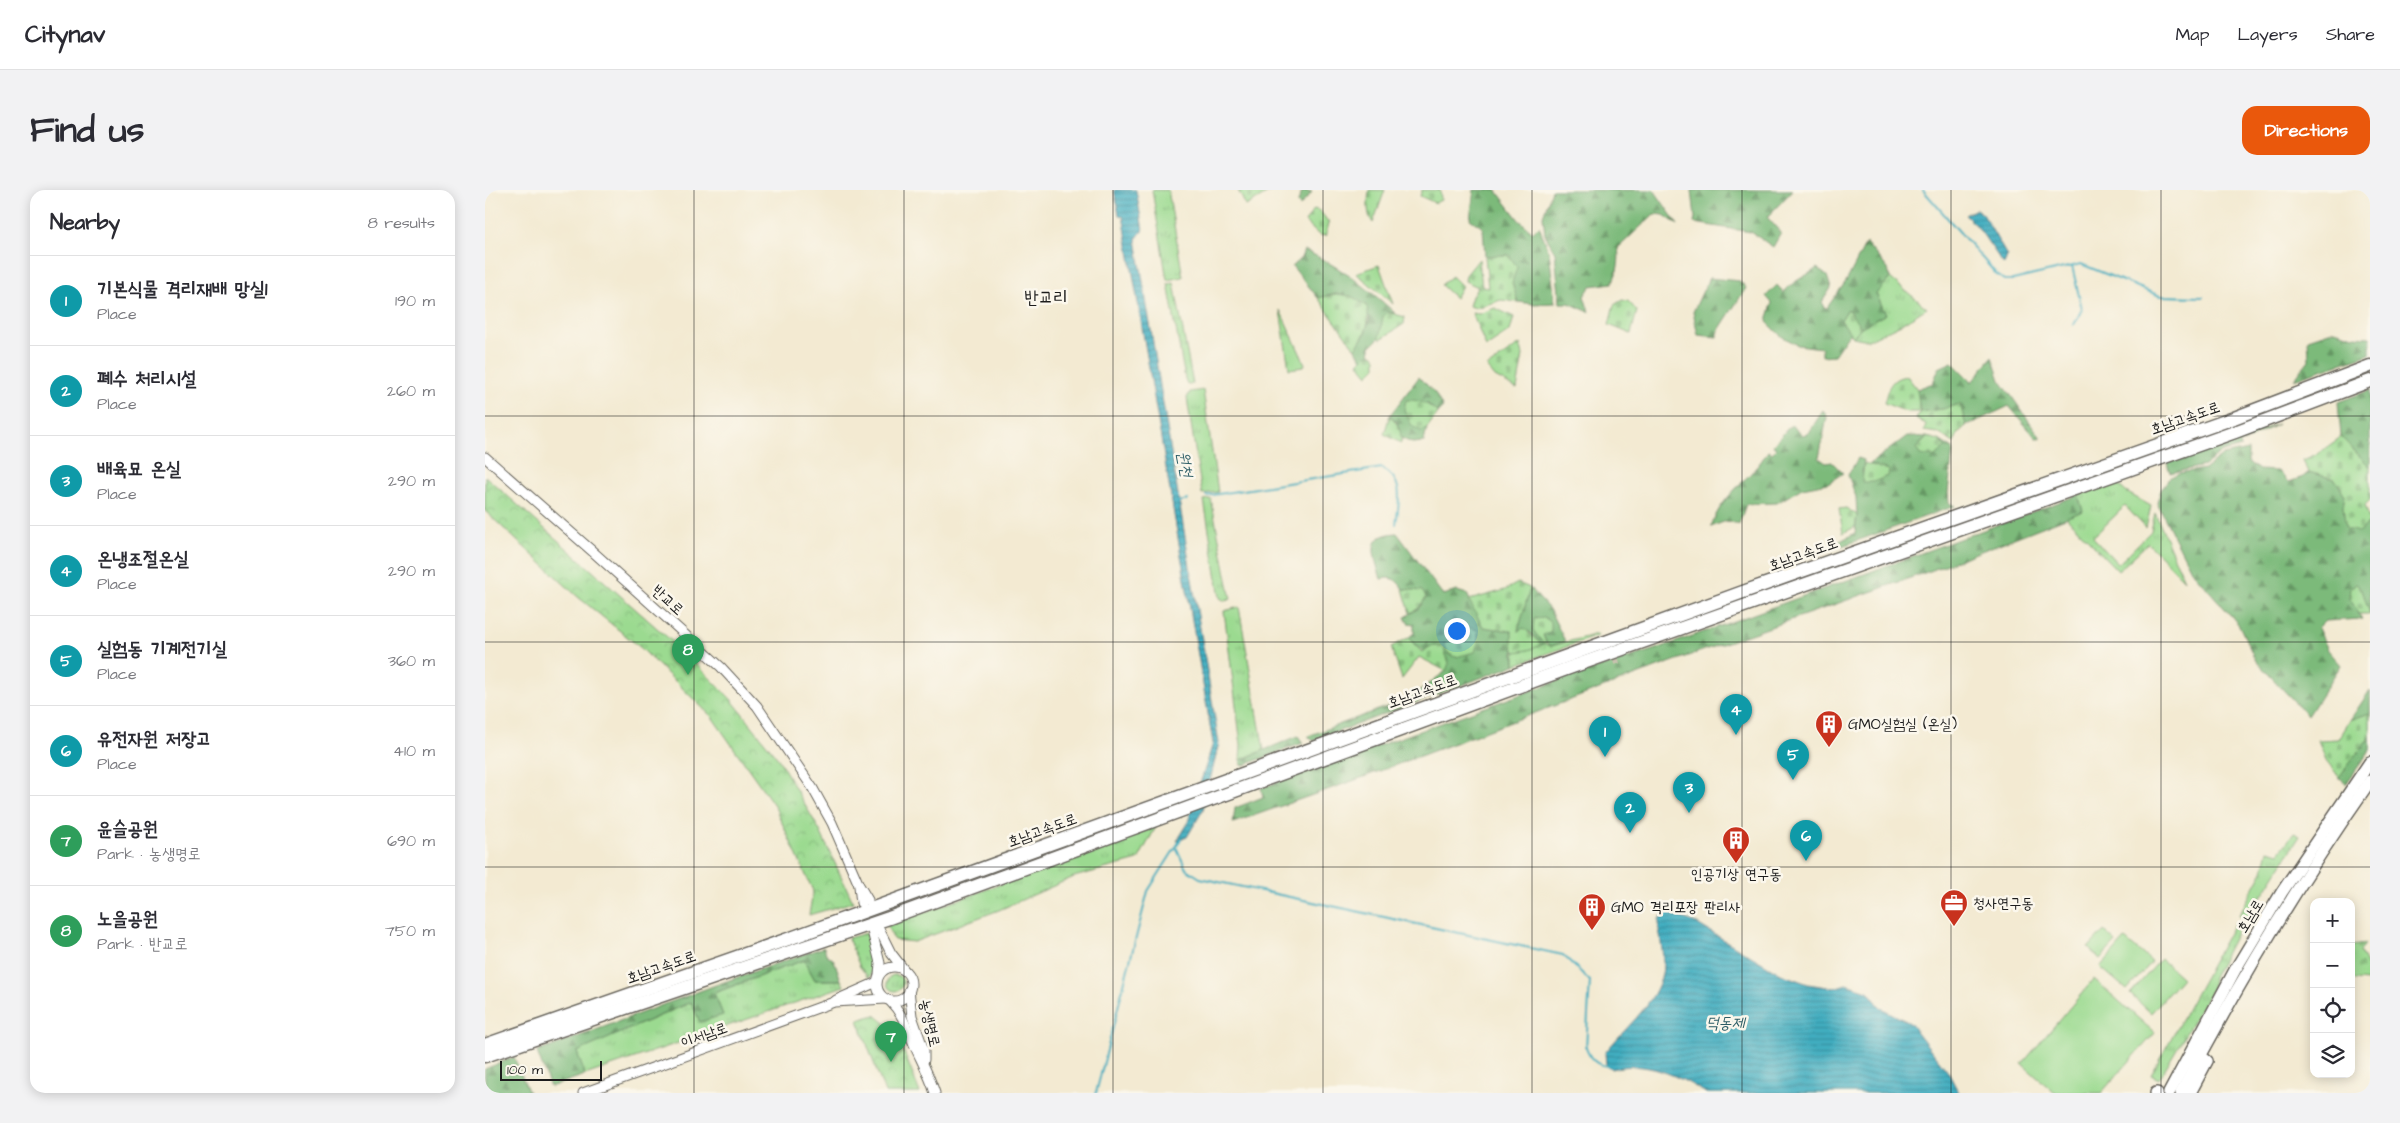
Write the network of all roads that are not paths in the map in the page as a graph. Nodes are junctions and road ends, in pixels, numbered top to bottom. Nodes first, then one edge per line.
1 (2370, 366) edge
2 (2370, 381) edge
3 (485, 458) edge
4 (2370, 762) edge
5 (2364, 783) edge
6 (2344, 810) junction
7 (865, 901) dead end
8 (905, 971) junction
9 (878, 979) junction
10 (909, 990) junction
11 (888, 1000) junction
12 (834, 1002) junction
13 (485, 1045) edge
14 (485, 1056) edge
15 (2200, 1056) junction
16 (924, 1061) junction
17 (583, 1093) edge
18 (935, 1093) edge
19 (2169, 1093) edge
20 (2181, 1093) edge
21 (2190, 1093) edge

1 - 13 highway, 호남고속도로
2 - 14 highway, 호남고속도로
3 - 7 street, 반교로
4 - 5 highway, 호남로
5 - 6 highway, 호남로
6 - 15 highway, 호남로
6 - 19 highway, 호남로
8 - 9 street
8 - 9 street
8 - 10 street, 농생명로
9 - 11 street, 농생명로
9 - 12 street, 이서남로
10 - 11 street, 농생명로
10 - 16 street, 농생명로
11 - 12 street, 이서남로
11 - 16 street, 농생명로
12 - 17 street, 이서남로
15 - 20 highway, 호남로
15 - 21 highway
16 - 18 street, 농생명로

